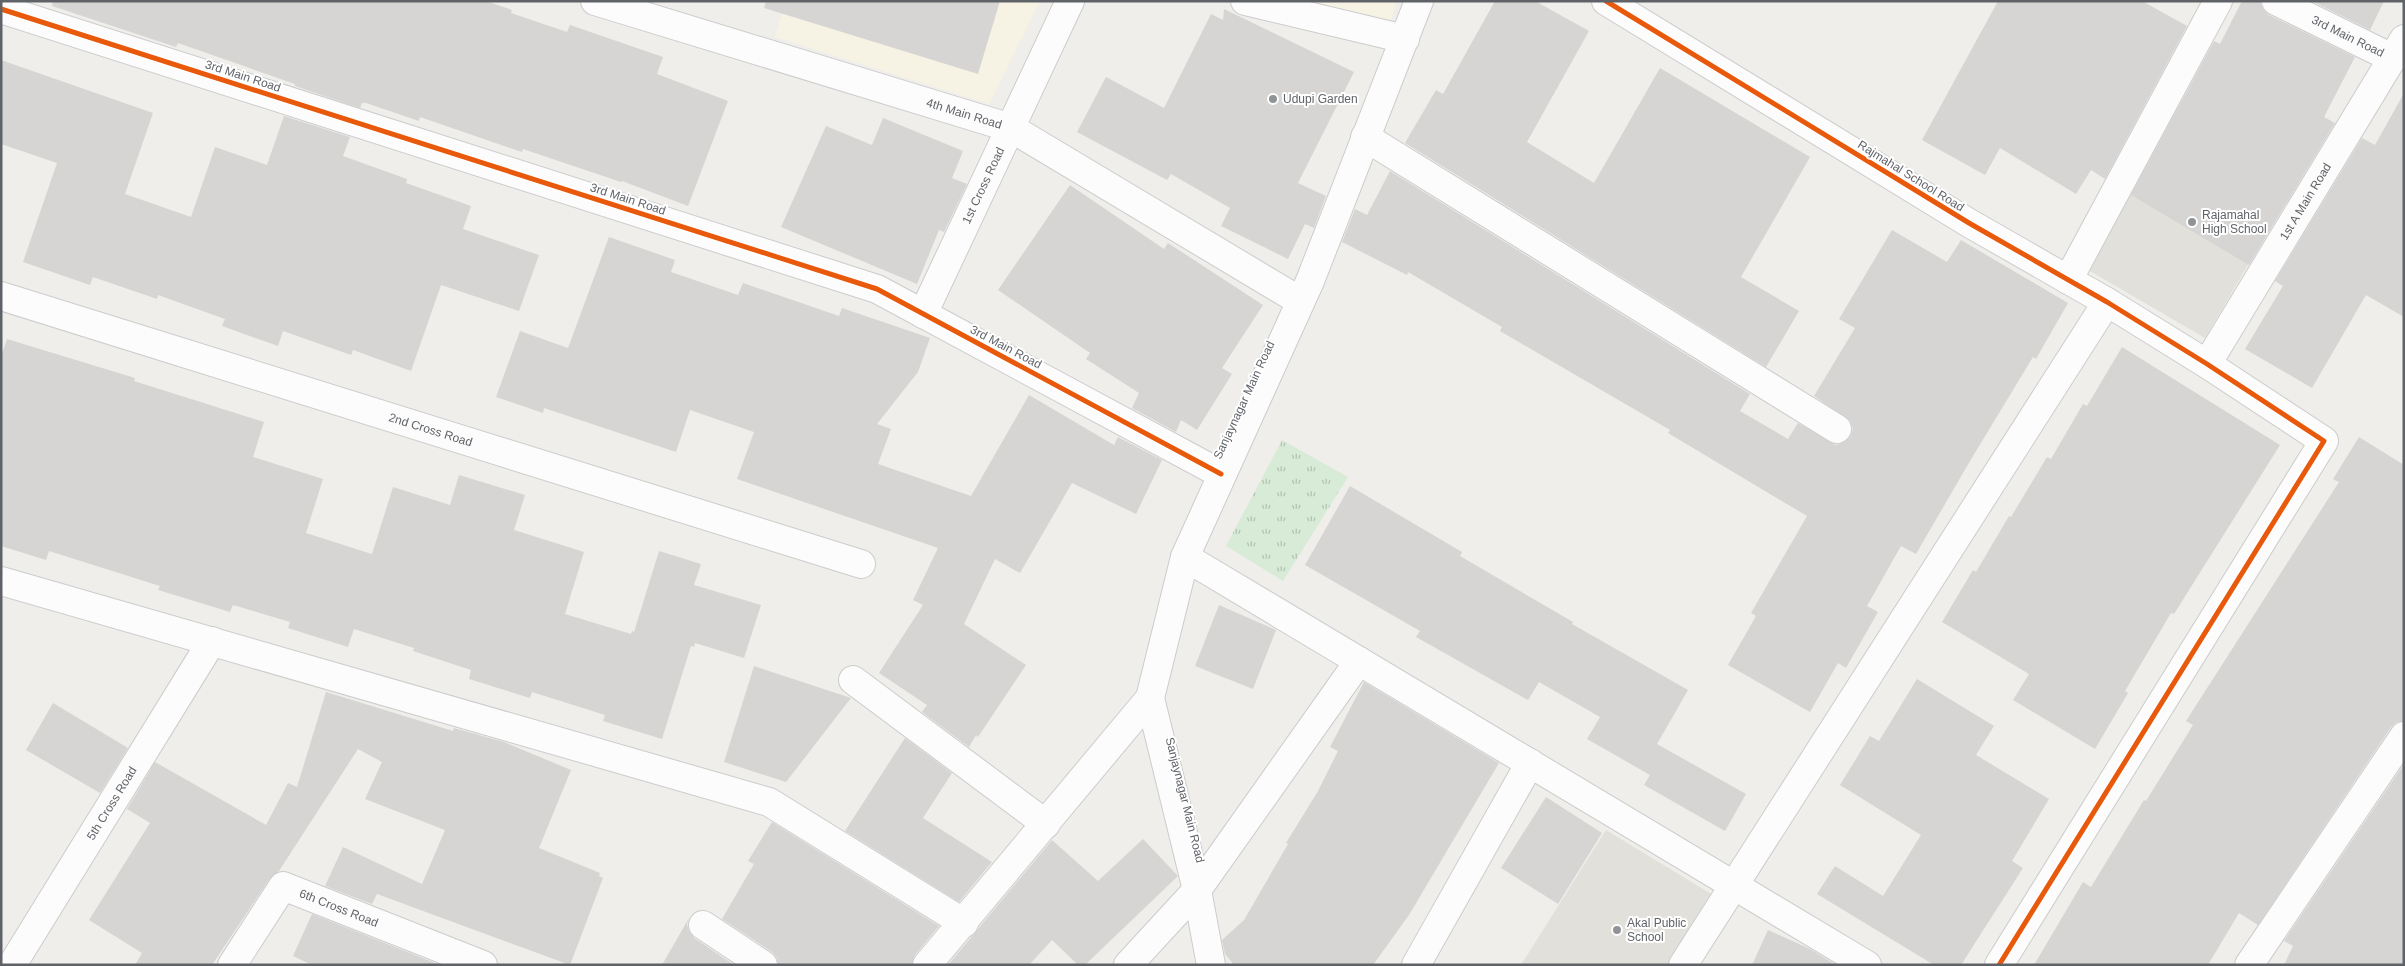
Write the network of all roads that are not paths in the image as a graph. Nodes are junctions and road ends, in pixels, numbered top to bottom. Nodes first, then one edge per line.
1 (595, 1) edge
2 (1070, 1) edge
3 (1245, 1) edge
4 (1419, 1) edge
5 (1606, 1) edge
6 (2218, 1) edge
7 (2276, 1) edge
8 (1, 9) edge
9 (1405, 39) junction
10 (2398, 49) edge
11 (1011, 128) junction
12 (1365, 137) junction
13 (2068, 280) junction
14 (1, 296) edge
15 (1300, 301) junction
16 (2106, 302) junction
17 (923, 314) junction
18 (2207, 364) junction
19 (1837, 429) dead end
20 (1221, 474) junction
21 (1185, 557) junction
22 (861, 564) dead end
23 (1, 581) edge
24 (212, 641) junction
25 (1359, 661) junction
26 (853, 680) dead end
27 (1150, 698) junction
28 (2404, 736) edge
29 (1530, 763) junction
30 (1046, 824) junction
31 (1733, 885) junction
32 (1197, 890) junction
33 (703, 924) dead end
34 (964, 924) junction
35 (11, 961) edge
36 (232, 965) edge
37 (483, 965) edge
38 (763, 965) edge
39 (927, 965) edge
40 (1128, 965) edge
41 (1211, 965) edge
42 (1416, 965) edge
43 (1683, 965) edge
44 (1867, 965) edge
45 (1999, 965) edge
46 (2249, 965) edge

1 - 11 street, 4th Main Road
2 - 11 street, 1st Cross Road
3 - 9 street
4 - 9 street, Sanjaynagar Main Road
5 - 13 street, Rajmahal School Road
6 - 13 street
7 - 10 street, 3rd Main Road
8 - 17 street, 3rd Main Road
9 - 12 street, Sanjaynagar Main Road
10 - 18 street, 1st A Main Road
11 - 15 street, 4th Main Road
11 - 17 street, 1st Cross Road
12 - 15 street, Sanjaynagar Main Road
12 - 19 street
13 - 16 street, Rajmahal School Road
14 - 22 street, 2nd Cross Road
15 - 20 street, Sanjaynagar Main Road
16 - 18 street, Rajmahal School Road
16 - 31 street
17 - 20 street, 3rd Main Road
18 - 45 street, Rajmahal School Road
20 - 21 street, Sanjaynagar Main Road
21 - 25 street
21 - 27 street, Sanjaynagar Main Road
23 - 24 street
24 - 34 street
24 - 35 street, 5th Cross Road
25 - 29 street
25 - 32 street
26 - 30 street
27 - 30 street
27 - 32 street, Sanjaynagar Main Road
28 - 46 street
29 - 31 street
29 - 42 street
30 - 34 street
31 - 43 street
31 - 44 street
32 - 40 street
32 - 41 street, Sanjaynagar Main Road
33 - 38 street
34 - 39 street
36 - 37 street, 6th Cross Road

